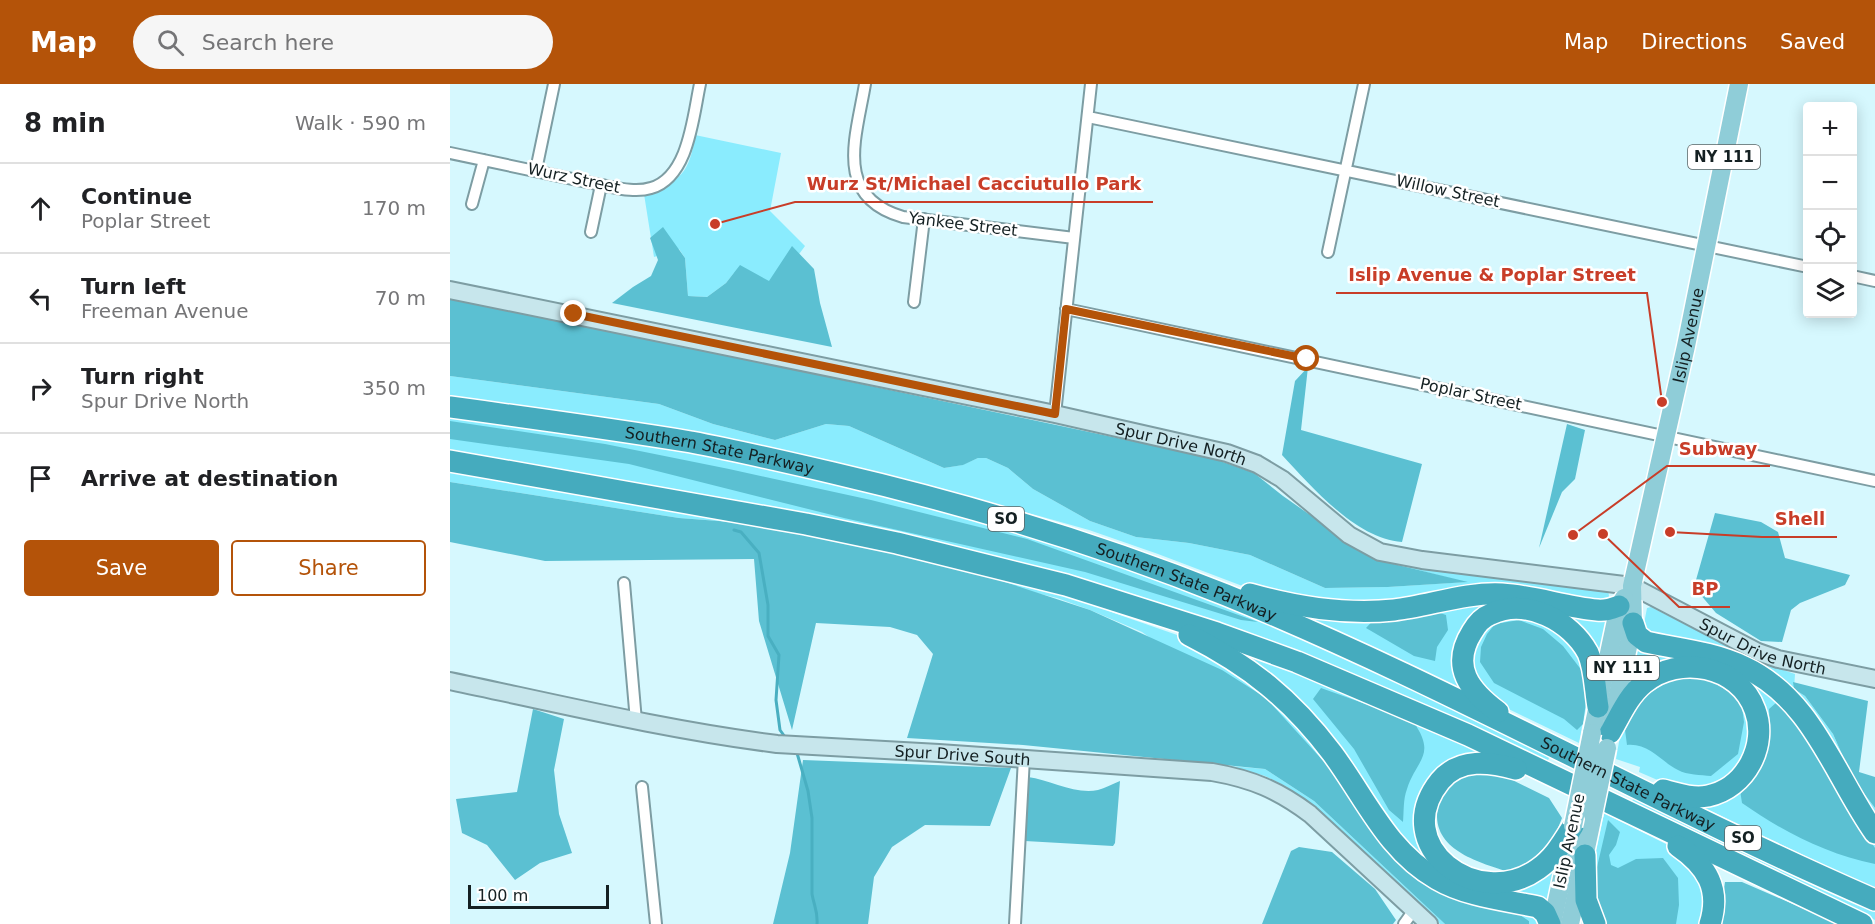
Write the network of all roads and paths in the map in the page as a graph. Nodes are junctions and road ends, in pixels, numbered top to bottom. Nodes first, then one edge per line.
1 (554, 84) edge
2 (700, 84) edge
3 (865, 84) edge
4 (1091, 84) edge
5 (1364, 84) edge
6 (1739, 84) edge
7 (1088, 117) junction
8 (450, 153) edge
9 (484, 160) junction
10 (536, 170) junction
11 (1347, 170) junction
12 (601, 185) junction
13 (472, 204) dead end
14 (924, 219) junction
15 (591, 232) dead end
16 (1074, 238) junction
17 (1705, 245) junction
18 (1328, 252) dead end
19 (1803, 266) edge
20 (1857, 277) edge
21 (1875, 281) edge
22 (450, 290) edge
23 (914, 302) dead end
24 (1066, 309) junction
25 (450, 407) edge
26 (1055, 414) junction
27 (1666, 436) junction
28 (450, 461) edge
29 (1875, 481) edge
30 (1149, 566) junction
31 (624, 584) dead end
32 (1066, 585) junction
33 (1632, 586) junction
34 (1619, 606) junction
35 (1633, 623) junction
36 (1875, 679) edge
37 (450, 681) edge
38 (1598, 707) junction
39 (636, 721) junction
40 (1530, 736) junction
41 (1603, 738) junction
42 (1024, 759) junction
43 (1611, 775) junction
44 (1564, 783) junction
45 (642, 787) dead end
46 (1641, 819) junction
47 (1573, 826) junction
48 (1875, 833) edge
49 (1585, 855) junction
50 (1875, 900) edge
51 (1414, 910) junction
52 (656, 924) edge
53 (1015, 924) edge
54 (1404, 924) edge
55 (1429, 924) edge
56 (1551, 924) edge
57 (1570, 924) edge
58 (1595, 924) edge
59 (1710, 924) edge
60 (1862, 924) edge

1 - 10 street
2 - 12 street, Wurz Street
3 - 14 street, Yankee Street
4 - 7 street
5 - 11 street
6 - 17 main road, Islip Avenue / NY 111
7 - 11 street, Willow Street
7 - 16 street
8 - 9 street, Wurz Street
9 - 10 street, Wurz Street
9 - 13 street
10 - 12 street, Wurz Street
11 - 17 street, Willow Street
11 - 18 street
12 - 15 street
14 - 16 street, Yankee Street
14 - 23 street
16 - 24 street
17 - 19 street, Willow Street
17 - 27 main road, Islip Avenue / NY 111
20 - 21 street
22 - 26 street, Spur Drive North
24 - 26 street
24 - 27 street, Poplar Street
25 - 30 highway, Southern State Parkway / SO
26 - 33 street, Spur Drive North
27 - 29 street, Poplar Street
27 - 33 main road, Islip Avenue / NY 111
28 - 32 highway, Southern State Parkway / SO
30 - 34 highway
30 - 40 highway, Southern State Parkway / SO
31 - 39 street
32 - 44 highway, Southern State Parkway / SO
32 - 56 highway
33 - 34 main road, Islip Avenue / NY 111
33 - 35 main road, Islip Avenue / NY 111
33 - 36 street, Spur Drive North
34 - 38 main road, Islip Avenue / NY 111
35 - 41 main road, Islip Avenue / NY 111
35 - 48 highway
37 - 39 street, Spur Drive South
38 - 40 highway
38 - 41 main road, Islip Avenue / NY 111
39 - 42 street, Spur Drive South
40 - 43 highway, Southern State Parkway / SO
41 - 43 highway
41 - 47 main road, Islip Avenue / NY 111, bridge
41 - 49 main road, Islip Avenue / NY 111, bridge
42 - 51 street, Spur Drive South
42 - 53 street
43 - 50 highway, Southern State Parkway / SO
44 - 46 highway, Southern State Parkway / SO
44 - 47 highway
45 - 52 street
46 - 59 highway
46 - 60 highway, Southern State Parkway / SO
47 - 56 main road, Islip Avenue / NY 111
49 - 57 main road, Islip Avenue / NY 111
49 - 58 highway
51 - 54 street
51 - 55 street, Spur Drive South

